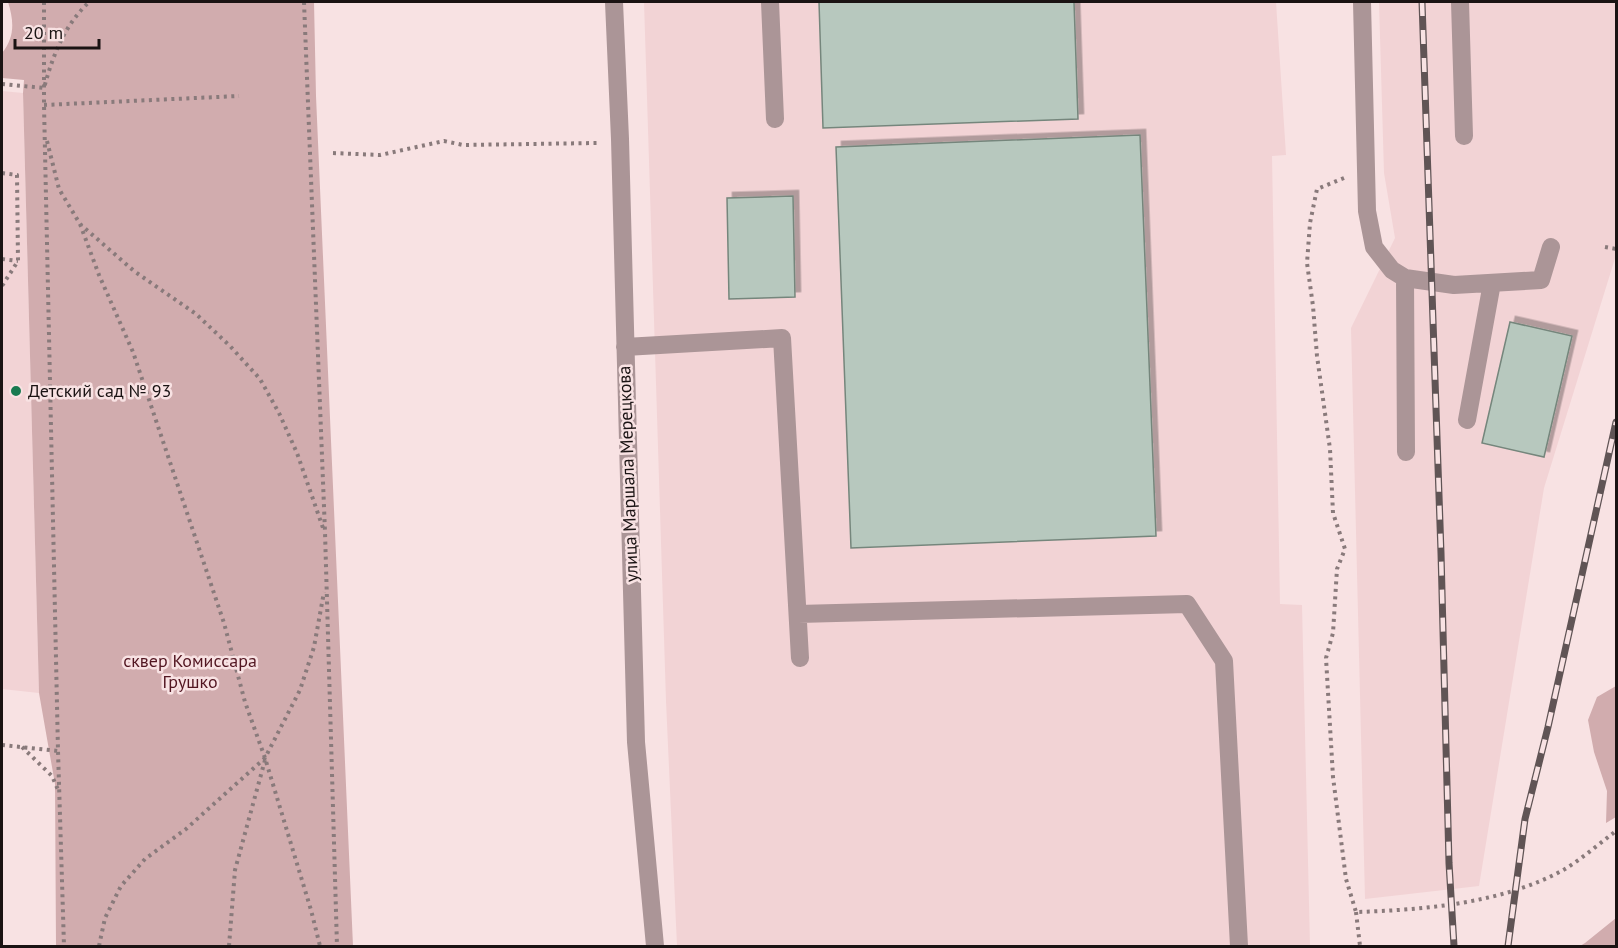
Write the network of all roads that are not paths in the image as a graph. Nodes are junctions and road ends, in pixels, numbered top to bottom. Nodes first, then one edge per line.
1 (614, 2) edge
2 (770, 2) edge
3 (1362, 2) edge
4 (1460, 2) edge
5 (775, 119) dead end
6 (1464, 136) dead end
7 (1551, 247) dead end
8 (1405, 278) junction
9 (1492, 283) junction
10 (625, 347) junction
11 (1467, 420) dead end
12 (1406, 452) dead end
13 (798, 614) junction
14 (800, 658) dead end
15 (655, 946) edge
16 (1239, 946) edge

1 - 10 street, улица Маршала Мерецкова
2 - 5 street
3 - 8 street
4 - 6 street
7 - 9 street
8 - 9 street
8 - 12 street
9 - 11 street
10 - 13 street
10 - 15 street, улица Маршала Мерецкова
13 - 14 street
13 - 16 street

